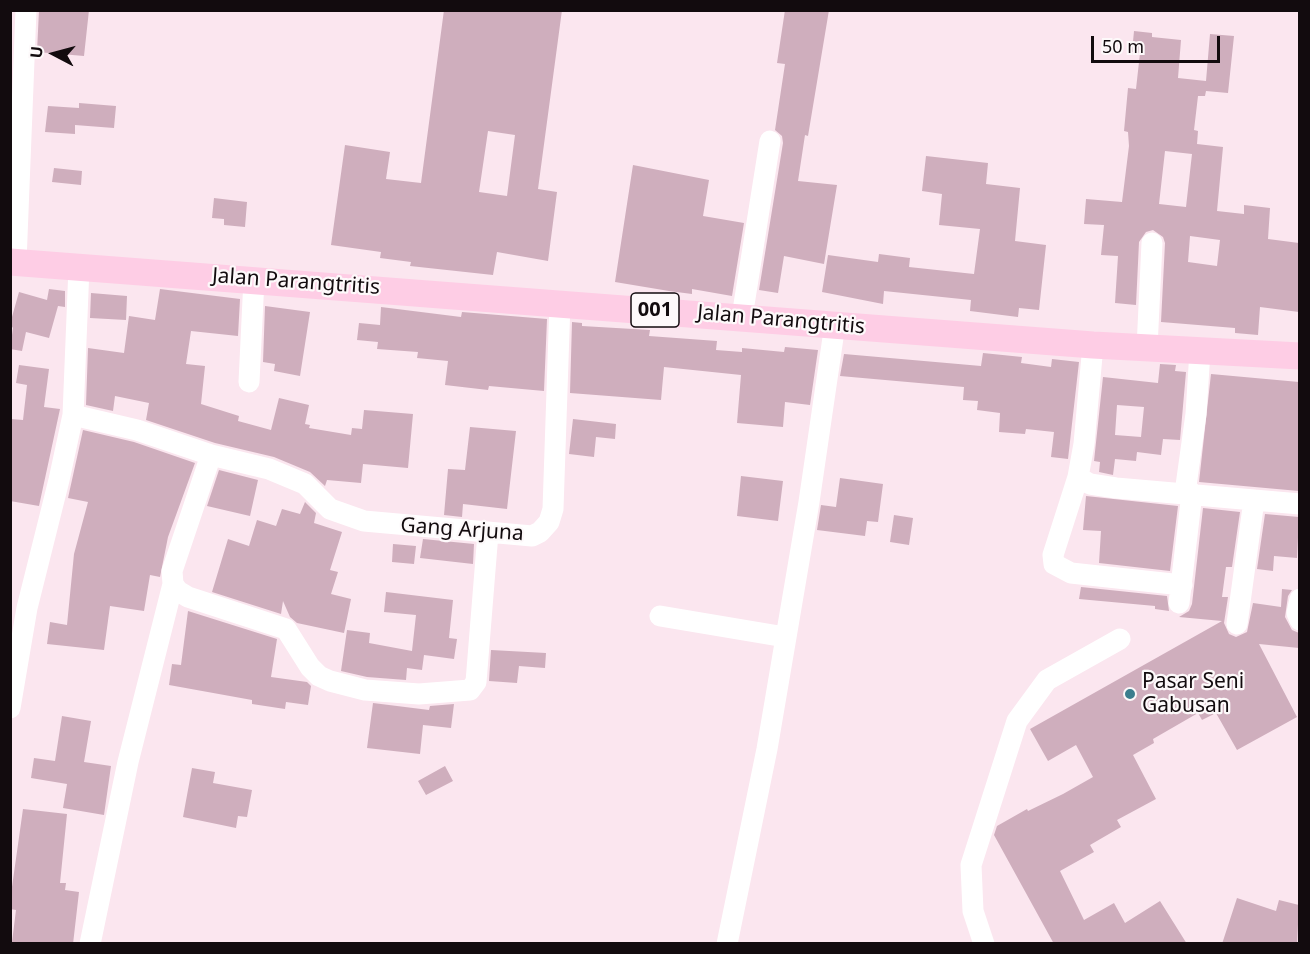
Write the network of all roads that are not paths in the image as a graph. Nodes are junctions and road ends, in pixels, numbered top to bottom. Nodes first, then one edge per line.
1 (26, 10) edge
2 (770, 141) dead end
3 (1152, 243) dead end
4 (13, 262) edge
5 (79, 267) junction
6 (254, 279) junction
7 (561, 302) junction
8 (742, 317) junction
9 (835, 324) junction
10 (1093, 345) junction
11 (1147, 348) junction
12 (1200, 351) junction
13 (1299, 356) edge
14 (249, 382) dead end
15 (72, 414) junction
16 (211, 455) junction
17 (1078, 477) junction
18 (1189, 493) junction
19 (1254, 500) junction
20 (1299, 504) edge
21 (488, 533) junction
22 (173, 584) junction
23 (1299, 599) edge
24 (19, 606) edge
25 (660, 615) dead end
26 (1299, 620) edge
27 (1237, 624) dead end
28 (785, 637) junction
29 (1120, 639) dead end
30 (14, 672) edge
31 (10, 708) edge
32 (90, 944) edge
33 (727, 944) edge
34 (984, 944) edge

1 - 4 street
2 - 8 street
3 - 11 street
4 - 5 main road, Jalan Parangtritis / 001
5 - 6 main road, Jalan Parangtritis / 001
5 - 15 street
6 - 7 main road, Jalan Parangtritis / 001
6 - 14 street
7 - 8 main road, Jalan Parangtritis / 001
7 - 21 street, Gang Arjuna
8 - 9 main road, Jalan Parangtritis / 001
9 - 10 main road, Jalan Parangtritis / 001
9 - 28 street
10 - 11 main road, Jalan Parangtritis / 001
10 - 17 street
11 - 12 main road, Jalan Parangtritis / 001
12 - 13 main road, Jalan Parangtritis / 001
12 - 18 street
15 - 16 street
15 - 24 street
16 - 21 street, Gang Arjuna
16 - 22 street
17 - 18 street
17 - 18 street
18 - 19 street
19 - 20 street
19 - 27 street
21 - 22 street
22 - 32 street
23 - 26 street
24 - 30 street
25 - 28 street
28 - 33 street
29 - 34 street
30 - 31 street

